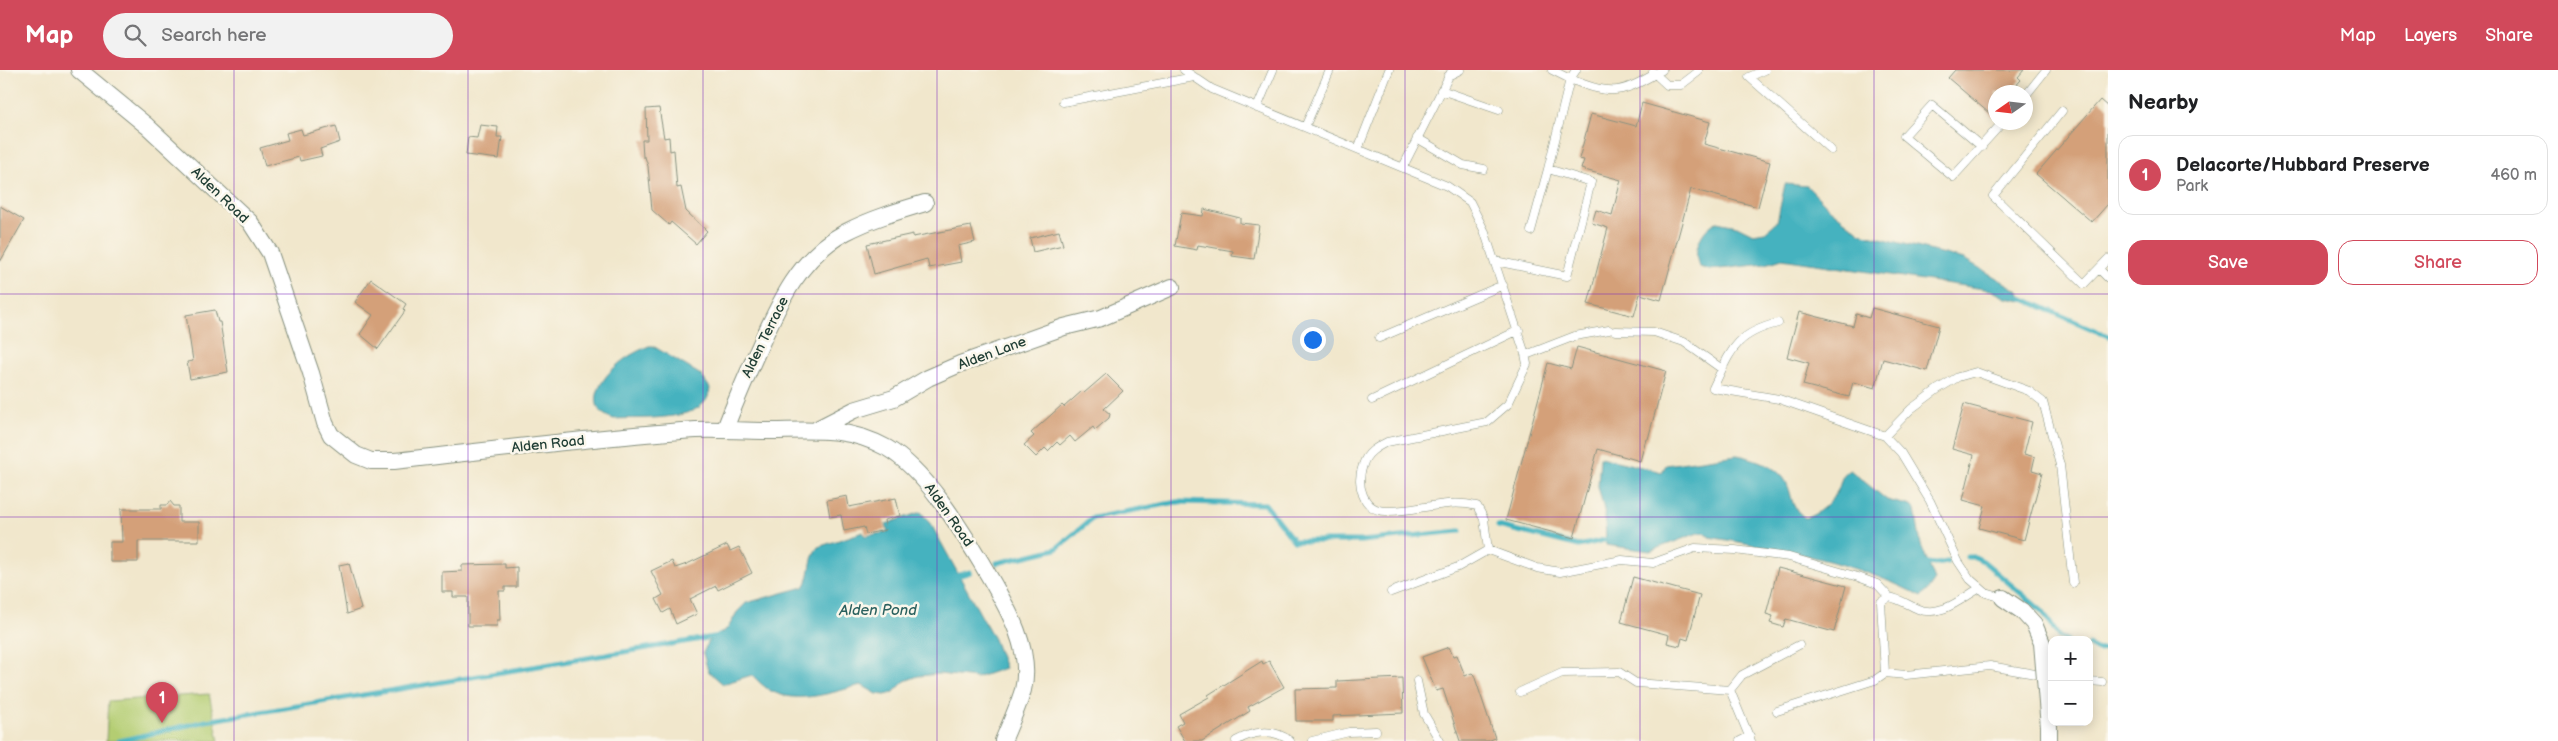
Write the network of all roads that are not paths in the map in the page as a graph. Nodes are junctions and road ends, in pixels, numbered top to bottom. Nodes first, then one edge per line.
1 (78, 70) edge
2 (1184, 70) edge
3 (1273, 70) edge
4 (1330, 70) edge
5 (1389, 70) edge
6 (1460, 70) edge
7 (1552, 70) edge
8 (1576, 70) edge
9 (1662, 70) edge
10 (1698, 70) edge
11 (1765, 70) edge
12 (2046, 70) edge
13 (1653, 72) edge
14 (1450, 73) edge
15 (1194, 77) junction
16 (1570, 79) junction
17 (2033, 86) edge
18 (1441, 90) junction
19 (1063, 102) dead end
20 (1257, 108) junction
21 (1499, 110) dead end
22 (2062, 110) dead end
23 (1304, 127) junction
24 (1997, 130) edge
25 (1418, 138) junction
26 (1982, 148) junction
27 (1358, 149) junction
28 (1831, 150) dead end
29 (1403, 167) junction
30 (1484, 168) dead end
31 (1548, 169) junction
32 (925, 203) dead end
33 (1531, 231) dead end
34 (2108, 259) edge
35 (1495, 260) junction
36 (2099, 269) junction
37 (2108, 278) edge
38 (1503, 285) junction
39 (1172, 287) dead end
40 (1778, 323) dead end
41 (1519, 330) junction
42 (1379, 338) dead end
43 (1526, 355) junction
44 (1722, 369) junction
45 (1372, 400) dead end
46 (725, 429) junction
47 (817, 429) junction
48 (1884, 436) junction
49 (1488, 550) junction
50 (2073, 583) dead end
51 (1980, 588) junction
52 (1391, 592) dead end
53 (1889, 597) junction
54 (2003, 598) joint
55 (1799, 645) dead end
56 (1885, 673) junction
57 (2048, 675) edge
58 (1417, 681) dead end
59 (2093, 681) edge
60 (2102, 682) dead end
61 (1730, 690) junction
62 (1520, 692) dead end
63 (1777, 711) dead end
64 (1376, 732) dead end
65 (2049, 734) edge
66 (1751, 739) edge
67 (1003, 741) edge
68 (1236, 741) edge
69 (1290, 741) edge
70 (1312, 741) edge
71 (1440, 741) edge
72 (1740, 741) edge

1 - 46 street, Alden Road
2 - 15 lane
3 - 20 lane
4 - 23 lane
5 - 27 lane
6 - 14 lane
7 - 16 lane
8 - 16 lane
9 - 13 lane
10 - 13 lane
11 - 28 lane
12 - 17 lane
13 - 16 lane
14 - 18 lane
15 - 19 lane
15 - 20 lane
16 - 31 lane
18 - 21 lane
18 - 25 lane
20 - 23 lane
22 - 36 lane
23 - 27 lane
24 - 26 lane
25 - 29 lane
25 - 30 lane
26 - 26 lane
27 - 29 lane
29 - 35 lane
31 - 33 lane
31 - 35 lane
32 - 46 street, Alden Terrace
34 - 36 lane
35 - 38 lane
36 - 37 lane
38 - 41 lane
38 - 42 lane
39 - 47 street, Alden Lane
40 - 44 lane
41 - 43 lane
41 - 45 lane
43 - 44 lane
43 - 49 lane
44 - 48 lane
46 - 47 street, Alden Road
47 - 67 street, Alden Road
48 - 50 lane
48 - 51 lane
49 - 52 lane
49 - 53 lane
51 - 53 lane
51 - 54 lane
53 - 56 lane
54 - 65 street, bridge
55 - 61 lane
56 - 57 lane
56 - 63 lane
58 - 71 lane
59 - 60 lane
61 - 62 lane
61 - 66 lane
64 - 70 lane
66 - 72 lane
68 - 69 lane

